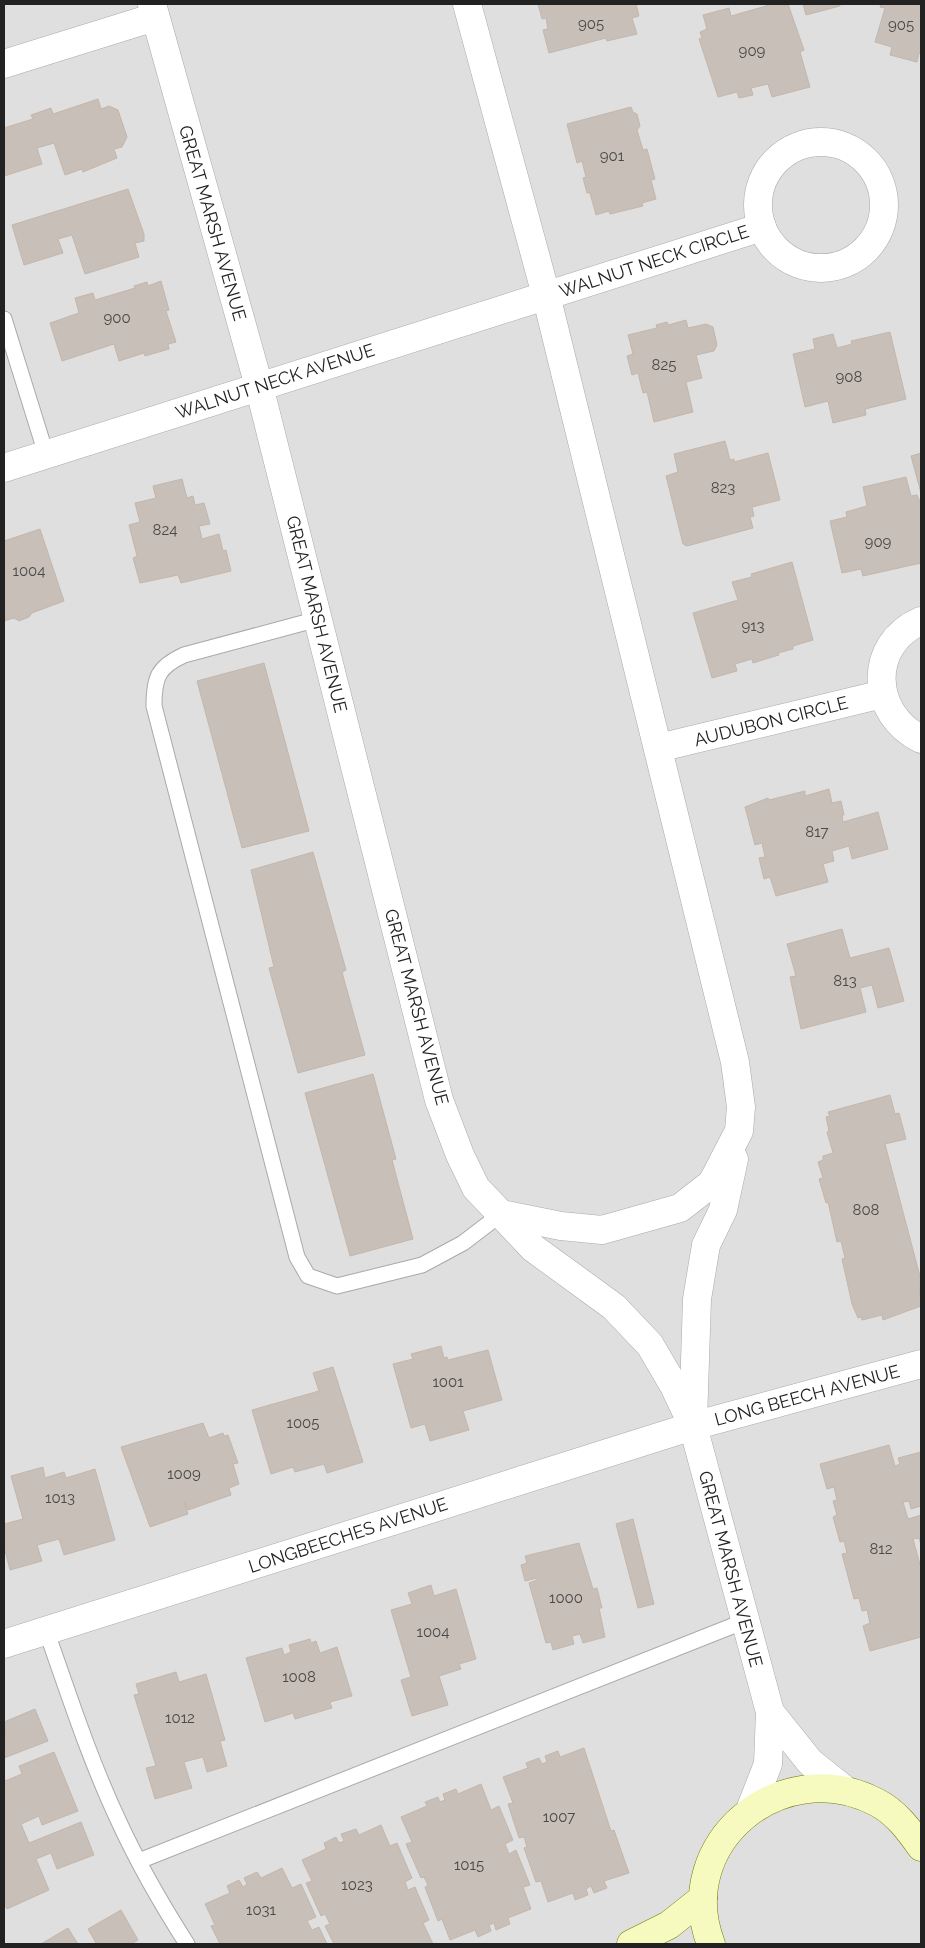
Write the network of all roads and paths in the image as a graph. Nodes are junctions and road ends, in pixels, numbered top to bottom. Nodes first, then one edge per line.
1 (467, 4) edge
2 (154, 10) edge
3 (4, 64) edge
4 (762, 227) junction
5 (546, 295) junction
6 (4, 318) edge
7 (259, 386) junction
8 (46, 454) junction
9 (4, 468) edge
10 (318, 619) junction
11 (921, 621) edge
12 (883, 694) junction
13 (921, 739) edge
14 (658, 748) junction
15 (739, 1131) junction
16 (501, 1214) junction
17 (921, 1364) edge
18 (692, 1426) junction
19 (745, 1621) junction
20 (46, 1630) junction
21 (4, 1644) edge
22 (770, 1712) junction
23 (845, 1790) junction
24 (750, 1810) junction
25 (912, 1825) edge
26 (921, 1847) edge
27 (140, 1861) junction
28 (703, 1898) junction
29 (186, 1944) edge
30 (631, 1944) edge
31 (711, 1944) edge

1 - 5 street, GREAT MARSH AVENUE
2 - 3 street
2 - 7 street, GREAT MARSH AVENUE
4 - 4 street
4 - 5 street, WALNUT NECK CIRCLE
5 - 7 street, WALNUT NECK AVENUE
5 - 14 street, GREAT MARSH AVENUE
6 - 8 lane
7 - 8 street, WALNUT NECK AVENUE
7 - 10 street, GREAT MARSH AVENUE
8 - 9 street, WALNUT NECK AVENUE
10 - 16 street, GREAT MARSH AVENUE
10 - 16 lane
11 - 12 street
12 - 13 street
12 - 14 street, AUDUBON CIRCLE
14 - 15 street, GREAT MARSH AVENUE
15 - 16 street, GREAT MARSH AVENUE
15 - 18 street, GREAT MARSH AVENUE
16 - 18 street, GREAT MARSH AVENUE
17 - 18 street, LONG BEECH AVENUE
18 - 19 street, GREAT MARSH AVENUE
18 - 20 street, LONGBEECHES AVENUE
19 - 22 street, GREAT MARSH AVENUE
19 - 27 lane
20 - 21 street, LONGBEECHES AVENUE
20 - 27 lane
22 - 23 street, GREAT MARSH AVENUE
22 - 24 street, GREAT MARSH AVENUE
23 - 24 street
23 - 25 street
24 - 28 street
25 - 26 street
27 - 29 lane
28 - 30 street
28 - 31 street

